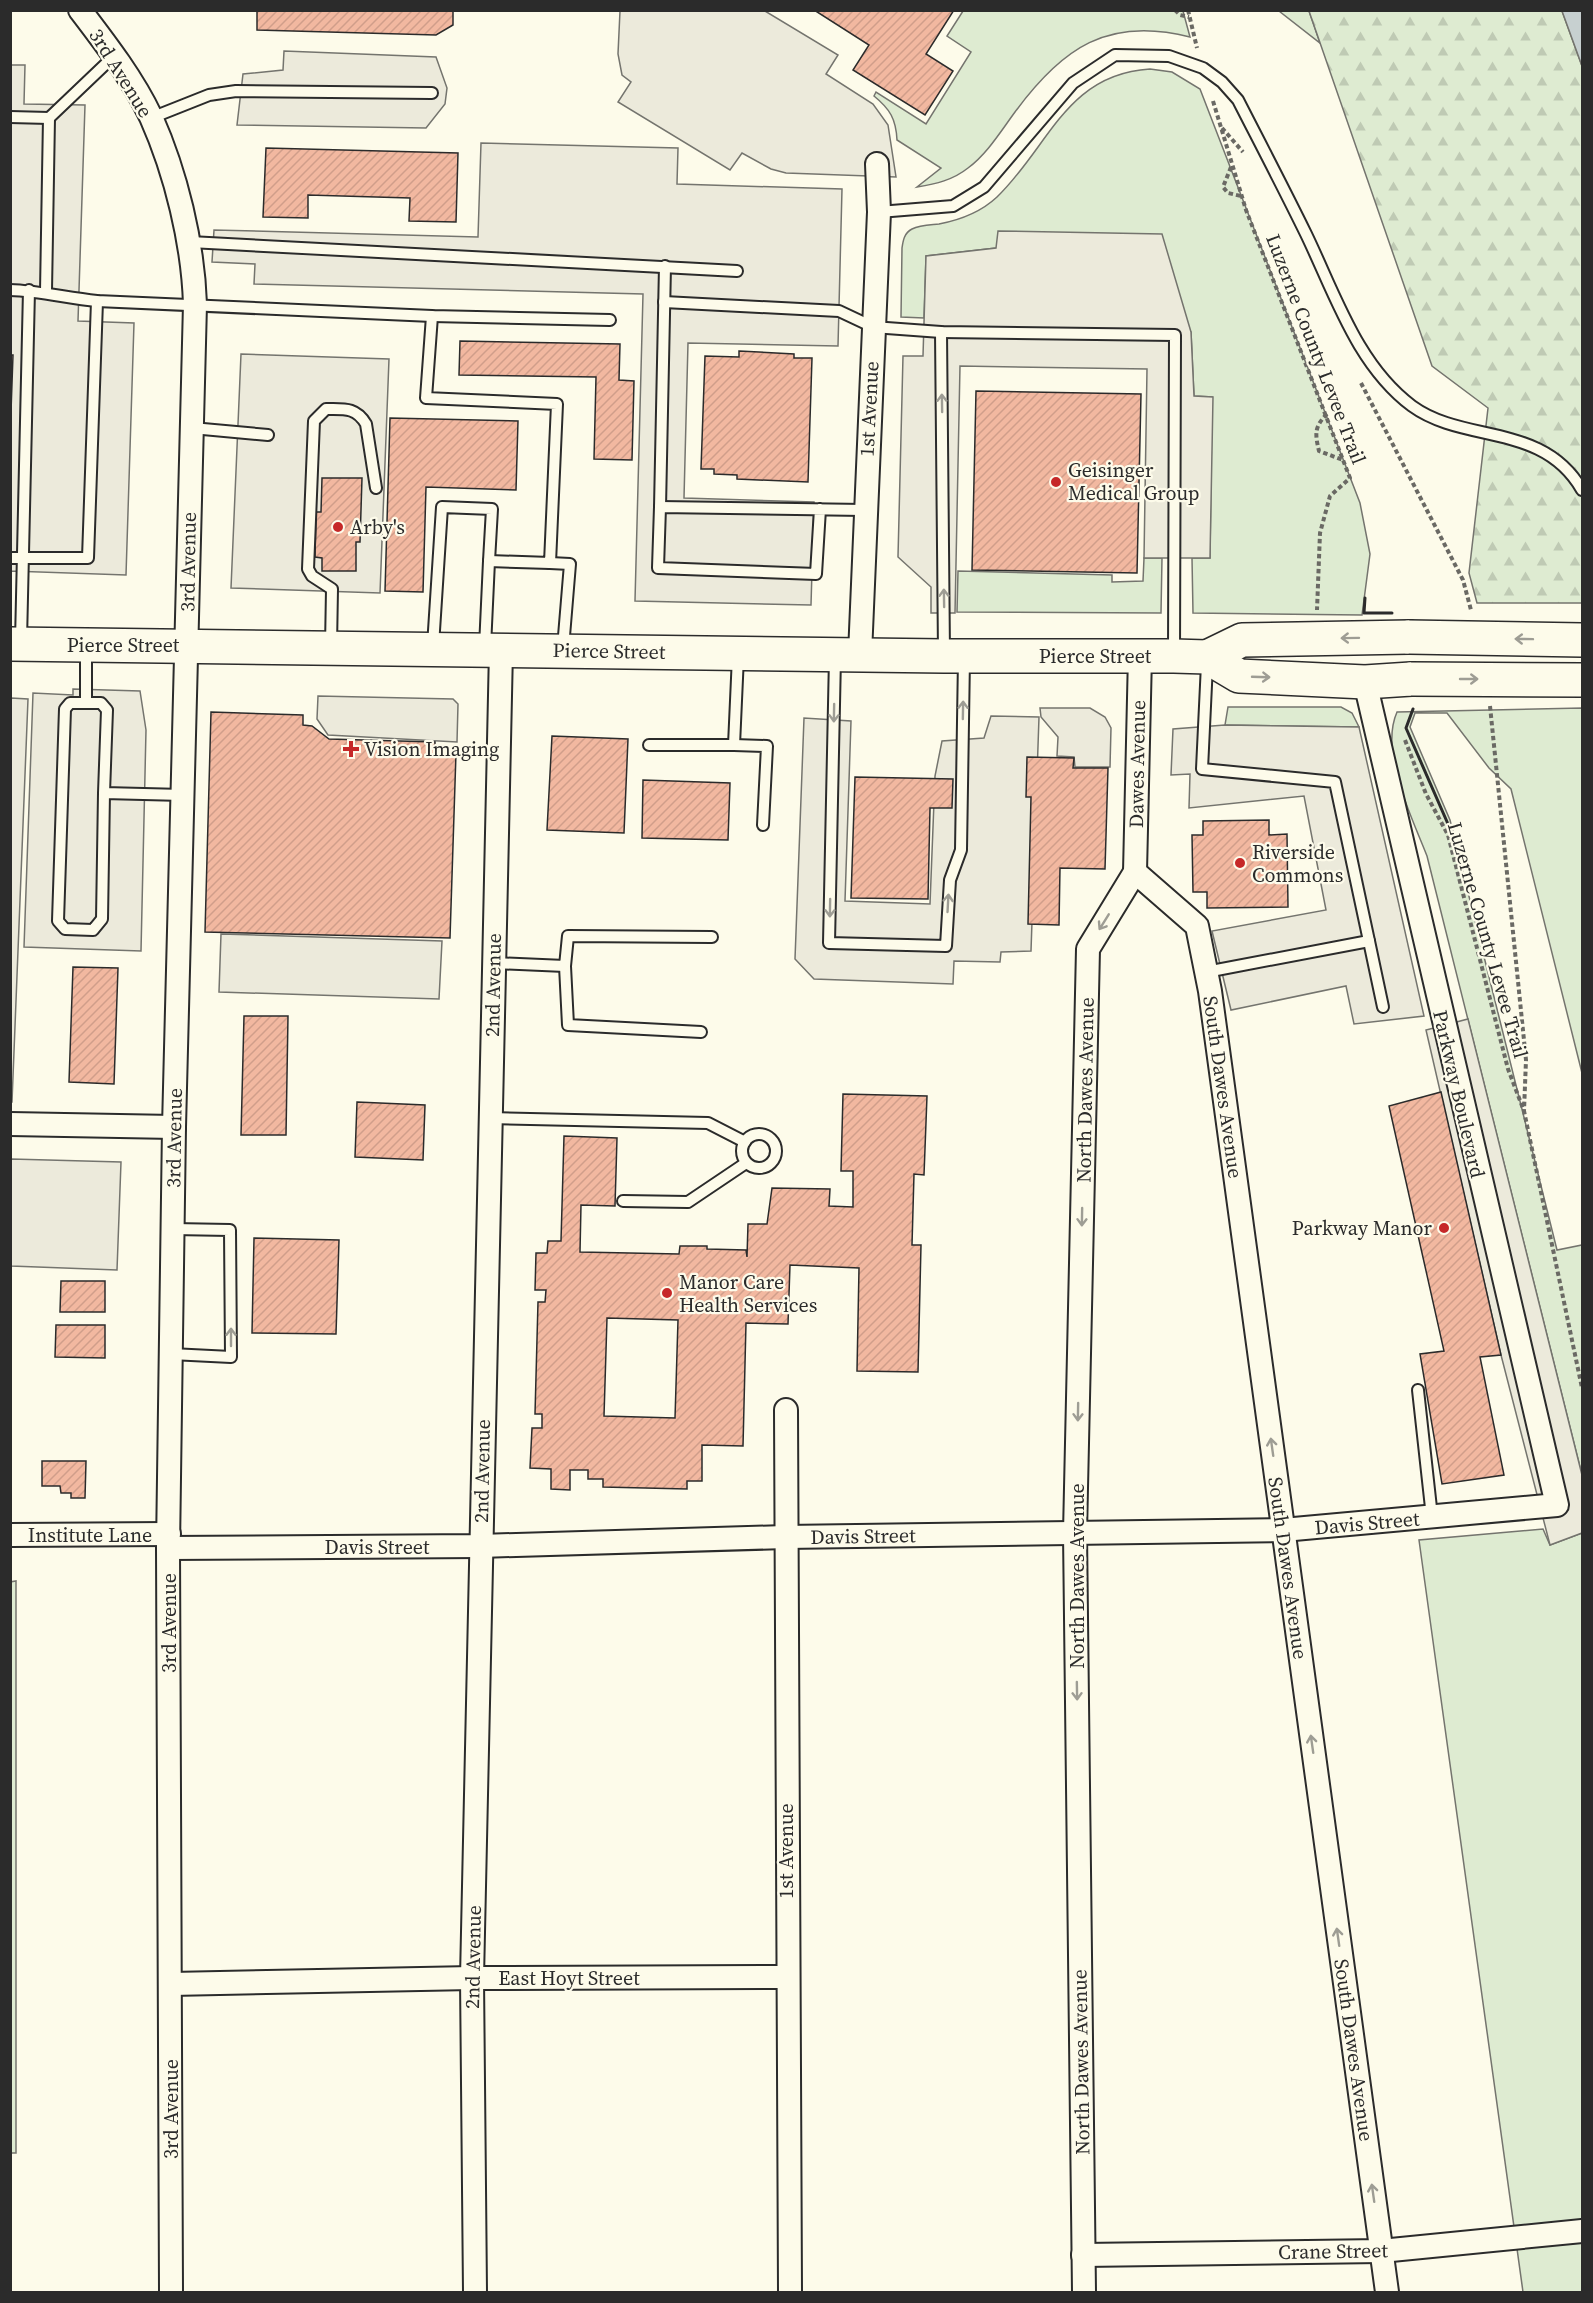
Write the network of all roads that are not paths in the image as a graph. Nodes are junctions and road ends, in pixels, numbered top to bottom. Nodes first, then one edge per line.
1 (88, 16) edge
2 (113, 57) junction
3 (432, 93) dead end
4 (10, 117) edge
5 (50, 118) junction
6 (151, 118) junction
7 (877, 164) dead end
8 (879, 212) junction
9 (190, 242) junction
10 (665, 266) junction
11 (737, 271) dead end
12 (10, 290) edge
13 (29, 290) junction
14 (46, 291) junction
15 (97, 301) junction
16 (664, 302) junction
17 (195, 304) junction
18 (432, 316) junction
19 (610, 320) dead end
20 (873, 327) junction
21 (941, 332) junction
22 (192, 428) junction
23 (268, 435) dead end
24 (376, 488) dead end
25 (1582, 490) edge
26 (660, 507) junction
27 (820, 510) junction
28 (864, 510) junction
29 (10, 558) edge
30 (22, 558) junction
31 (489, 561) junction
32 (550, 563) junction
33 (1582, 639) edge
34 (16, 644) edge
35 (86, 645) junction
36 (186, 645) junction
37 (330, 648) junction
38 (433, 650) junction
39 (493, 650) junction
40 (563, 651) junction
41 (738, 653) junction
42 (848, 654) junction
43 (1140, 655) junction
44 (954, 656) junction
45 (1174, 656) junction
46 (1207, 657) junction
47 (1582, 680) edge
48 (1365, 682) junction
49 (86, 703) junction
50 (649, 745) dead end
51 (734, 745) junction
52 (104, 793) junction
53 (183, 795) junction
54 (763, 825) dead end
55 (1135, 872) junction
56 (712, 937) dead end
57 (1369, 941) junction
58 (494, 963) junction
59 (565, 966) junction
60 (1206, 972) junction
61 (1383, 1007) dead end
62 (701, 1032) dead end
63 (490, 1118) junction
64 (10, 1124) edge
65 (174, 1127) junction
66 (745, 1142) junction
67 (746, 1163) junction
68 (623, 1201) dead end
69 (173, 1230) junction
70 (171, 1354) junction
71 (1418, 1390) dead end
72 (786, 1410) dead end
73 (1557, 1505) joint
74 (1432, 1516) junction
75 (1283, 1530) junction
76 (1075, 1533) junction
77 (10, 1535) edge
78 (785, 1537) junction
79 (168, 1541) junction
80 (480, 1546) junction
81 (787, 1977) junction
82 (472, 1978) junction
83 (171, 1984) junction
84 (1582, 2230) edge
85 (1381, 2251) junction
86 (1083, 2255) junction
87 (171, 2292) edge
88 (475, 2292) edge
89 (790, 2292) edge
90 (1084, 2292) edge
91 (1387, 2292) edge

1 - 2 street, 3rd Avenue
2 - 5 lane
2 - 6 street, 3rd Avenue
3 - 6 lane
4 - 5 lane
5 - 14 lane
6 - 9 street, 3rd Avenue
7 - 8 street, 1st Avenue
8 - 20 street, 1st Avenue
8 - 25 lane
9 - 10 lane
9 - 17 street, 3rd Avenue
10 - 11 lane
10 - 16 lane
12 - 13 lane
13 - 14 lane
13 - 30 lane
14 - 15 lane
15 - 17 lane
15 - 30 lane
16 - 20 lane
16 - 26 lane
17 - 18 lane
17 - 22 street, 3rd Avenue
18 - 19 lane
18 - 32 lane
20 - 21 lane
20 - 28 street, 1st Avenue
44 -> 21 lane
21 - 45 lane
22 - 23 lane
22 - 36 street, 3rd Avenue
24 - 37 lane
26 - 27 lane
26 - 27 lane
27 - 28 lane
28 - 42 street, 1st Avenue
29 - 30 lane
30 - 34 lane
31 - 32 lane
31 - 38 lane
31 - 39 lane
32 - 40 lane
33 -> 46 main road, Pierce Street, bridge
34 - 35 main road, Pierce Street
35 - 36 main road, Pierce Street
35 - 49 lane
36 - 37 main road, Pierce Street
36 - 53 street, 3rd Avenue
37 - 38 main road, Pierce Street
38 - 39 main road, Pierce Street
39 - 40 main road, Pierce Street
39 - 58 street, 2nd Avenue
40 - 41 main road, Pierce Street
41 - 42 main road, Pierce Street
41 - 51 lane
42 - 44 main road, Pierce Street
42 -> 44 lane
43 - 44 main road, Pierce Street
43 - 45 main road, Pierce Street
43 - 55 street, Dawes Avenue
45 - 46 main road, Pierce Street
46 -> 48 main road, Pierce Street
46 - 57 lane
48 -> 47 main road, Pierce Street, bridge
48 - 73 street, Parkway Boulevard
49 - 52 lane
49 - 52 lane
50 - 51 lane
51 - 54 lane
52 - 53 lane
53 - 65 street, 3rd Avenue
55 - 60 street, South Dawes Avenue
55 -> 76 street, North Dawes Avenue
56 - 59 lane
57 - 60 lane
57 - 61 lane
58 - 59 lane
58 - 63 street, 2nd Avenue
59 - 62 lane
75 -> 60 street, South Dawes Avenue
63 - 66 lane
63 - 80 street, 2nd Avenue
64 - 65 street
65 - 69 street, 3rd Avenue
66 - 67 lane
66 - 67 lane
67 - 68 lane
69 - 70 street, 3rd Avenue
70 -> 69 lane
70 - 79 street, 3rd Avenue
71 - 74 lane
72 - 78 street, 1st Avenue
73 - 74 street, Davis Street
74 - 75 street, Davis Street
75 - 76 street, Davis Street
85 -> 75 street, South Dawes Avenue
76 - 78 street, Davis Street
76 -> 86 street, North Dawes Avenue
77 - 79 street, Institute Lane
78 - 80 street, Davis Street
78 - 81 street, 1st Avenue
79 - 80 street, Davis Street
79 - 83 street, 3rd Avenue
80 - 82 street, 2nd Avenue
81 - 82 street, East Hoyt Street
81 - 89 street, 1st Avenue
82 - 83 street, East Hoyt Street
82 - 88 street, 2nd Avenue
83 - 87 street, 3rd Avenue
84 - 85 street, Crane Street
85 - 86 street, Crane Street
85 - 91 street, South Dawes Avenue
86 - 90 street, North Dawes Avenue

